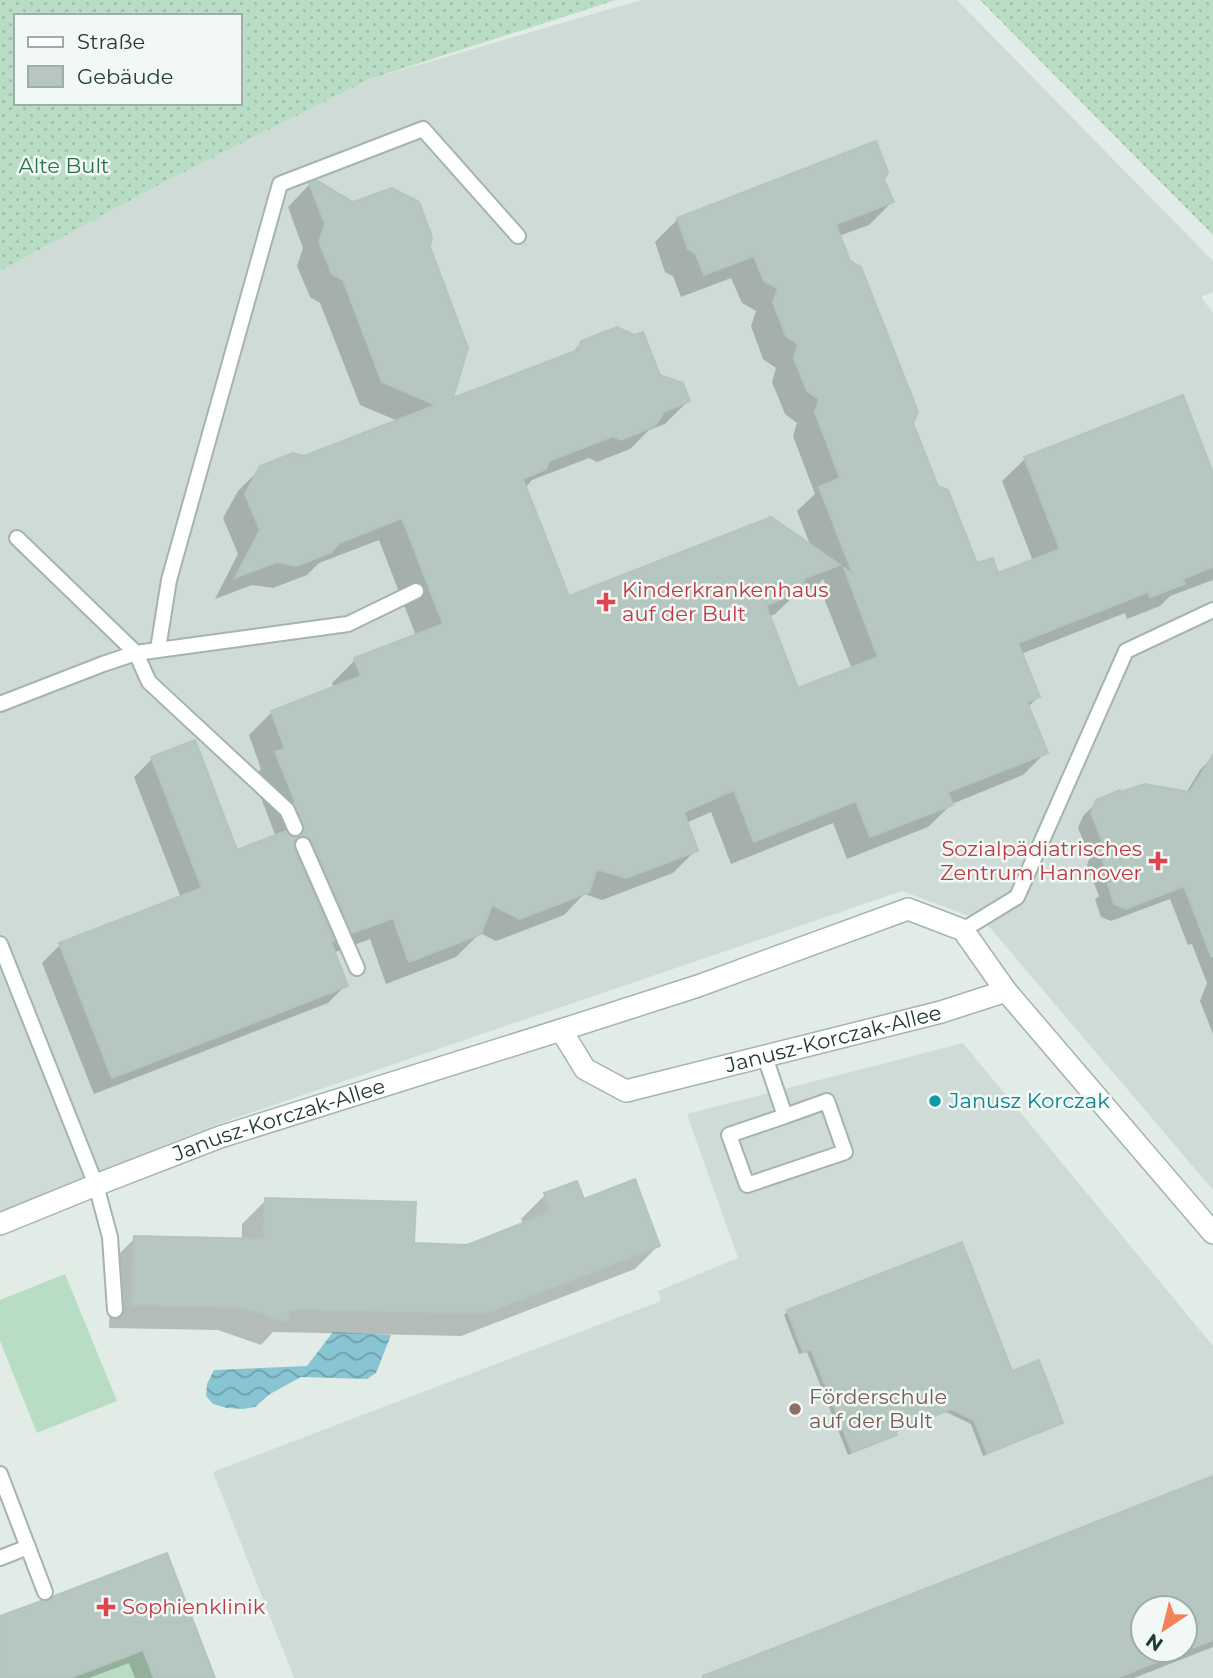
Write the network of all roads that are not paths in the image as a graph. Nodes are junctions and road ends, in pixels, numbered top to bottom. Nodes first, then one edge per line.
1 (518, 236) dead end
2 (17, 537) dead end
3 (416, 591) dead end
4 (1213, 610) edge
5 (158, 649) junction
6 (136, 653) junction
7 (0, 705) edge
8 (295, 828) dead end
9 (303, 845) dead end
10 (963, 930) junction
11 (0, 944) edge
12 (357, 968) dead end
13 (1006, 991) junction
14 (561, 1031) junction
15 (765, 1057) junction
16 (785, 1116) junction
17 (96, 1185) junction
18 (0, 1224) edge
19 (1213, 1233) edge
20 (115, 1310) dead end
21 (0, 1474) edge
22 (28, 1547) junction
23 (0, 1558) edge
24 (45, 1592) dead end

1 - 5 lane
2 - 6 lane
3 - 5 lane
4 - 10 lane
5 - 6 lane
6 - 7 lane
6 - 8 lane
9 - 12 lane
10 - 13 street
10 - 14 street, Janusz-Korczak-Allee
11 - 17 lane
13 - 15 street, Janusz-Korczak-Allee
13 - 19 street
14 - 15 street, Janusz-Korczak-Allee
14 - 17 street, Janusz-Korczak-Allee
15 - 16 lane
16 - 16 lane
17 - 18 street, Janusz-Korczak-Allee
17 - 20 lane
21 - 22 lane
22 - 23 lane
22 - 24 lane

